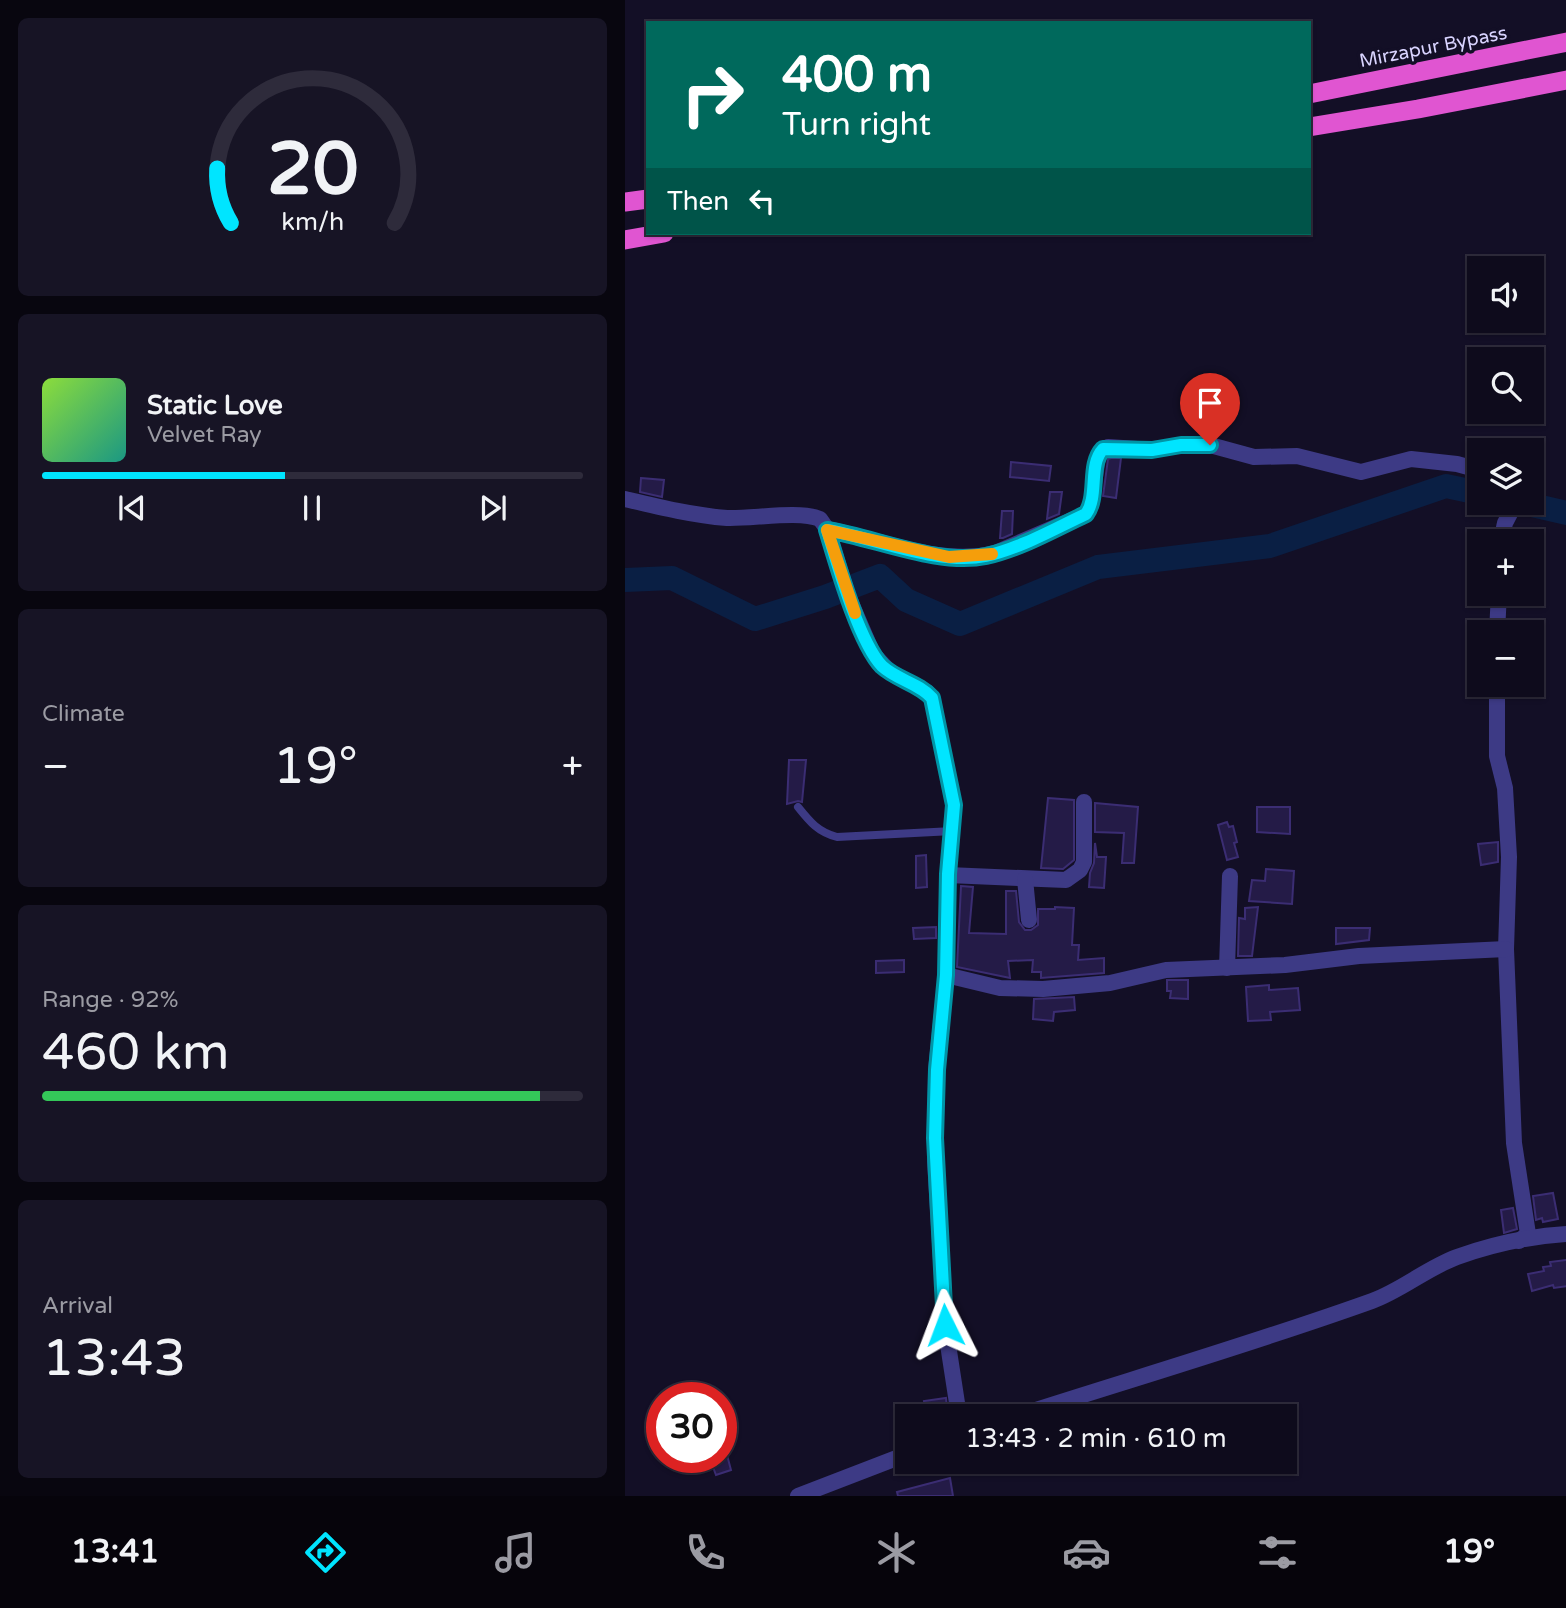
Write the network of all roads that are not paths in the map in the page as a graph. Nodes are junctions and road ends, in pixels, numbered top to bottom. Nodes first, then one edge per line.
1 (1566, 42) edge
2 (1566, 80) edge
3 (1311, 94) edge
4 (1311, 127) edge
5 (646, 198) edge
6 (625, 202) edge
7 (653, 235) edge
8 (625, 240) edge
9 (1467, 467) edge
10 (625, 499) edge
11 (827, 530) junction
12 (1497, 697) edge
13 (1084, 802) dead end
14 (798, 807) dead end
15 (953, 831) junction
16 (948, 874) junction
17 (1230, 876) dead end
18 (1025, 879) junction
19 (1029, 920) dead end
20 (1506, 949) junction
21 (1227, 968) junction
22 (946, 975) junction
23 (1566, 1234) edge
24 (1519, 1241) junction
25 (957, 1404) edge
26 (1055, 1404) edge
27 (895, 1459) edge
28 (798, 1496) edge

1 - 3 highway, Mirzapur Bypass
2 - 4 highway
5 - 6 highway
7 - 8 highway
9 - 11 street
10 - 11 street
11 - 15 street
12 - 20 street
13 - 18 street
14 - 15 lane
15 - 16 street
16 - 18 street
16 - 22 street
17 - 21 street
18 - 19 street
20 - 21 street
20 - 24 street
21 - 22 street
22 - 25 street
23 - 24 street
24 - 26 street
27 - 28 street

